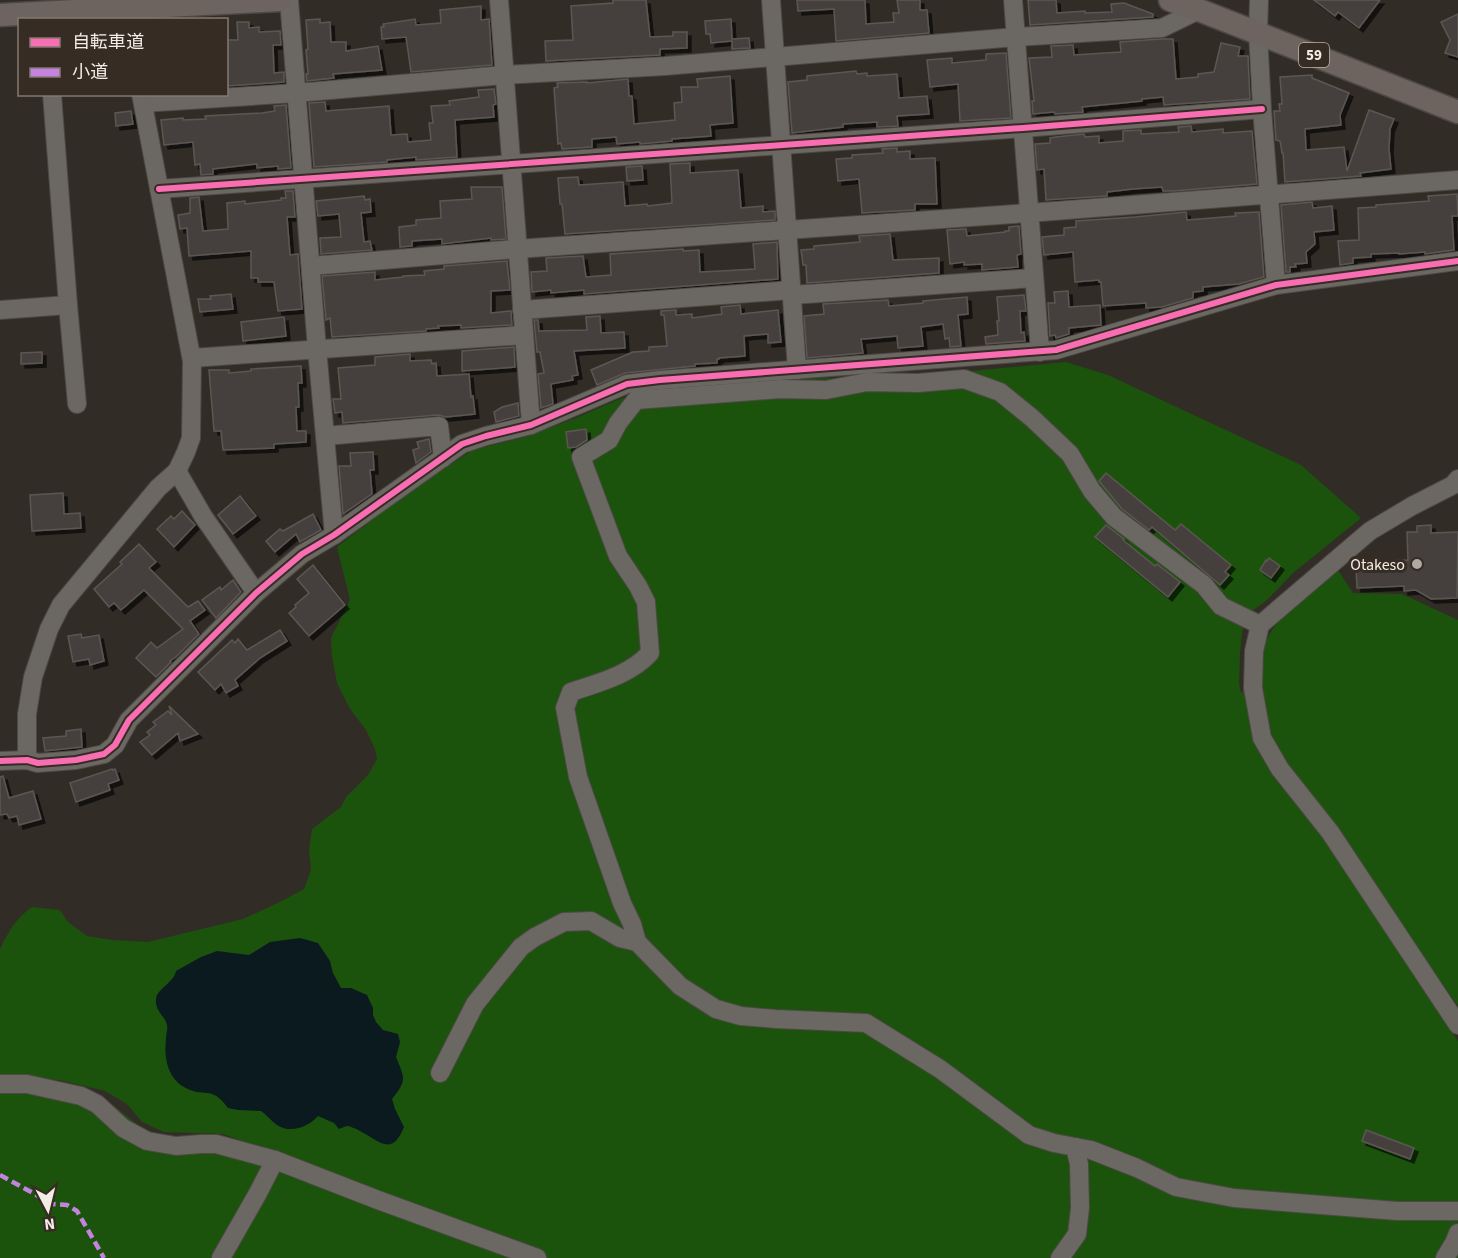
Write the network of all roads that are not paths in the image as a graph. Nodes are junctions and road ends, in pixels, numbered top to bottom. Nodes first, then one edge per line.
1 (280, 0) edge
2 (289, 0) edge
3 (499, 0) edge
4 (771, 0) edge
5 (1013, 0) edge
6 (1170, 0) edge
7 (1259, 0) edge
8 (122, 9) edge
9 (1199, 10) junction
10 (0, 15) edge
11 (47, 16) edge
12 (1258, 33) junction
13 (1016, 37) junction
14 (776, 56) junction
15 (504, 75) junction
16 (296, 93) junction
17 (52, 96) edge
18 (219, 96) edge
19 (228, 96) edge
20 (142, 99) edge
21 (1262, 109) junction
22 (1458, 112) edge
23 (1023, 128) junction
24 (782, 146) junction
25 (510, 164) junction
26 (302, 178) junction
27 (1458, 180) edge
28 (159, 189) junction
29 (1269, 194) junction
30 (1029, 213) junction
31 (788, 229) junction
32 (517, 249) junction
33 (1458, 261) edge
34 (311, 266) junction
35 (1034, 278) junction
36 (1276, 285) junction
37 (792, 292) junction
38 (68, 305) junction
39 (0, 310) edge
40 (522, 310) junction
41 (524, 335) junction
42 (317, 349) junction
43 (1040, 352) junction
44 (192, 358) junction
45 (797, 370) junction
46 (77, 404) dead end
47 (531, 425) junction
48 (325, 436) junction
49 (443, 458) junction
50 (177, 471) junction
51 (1458, 479) edge
52 (334, 535) junction
53 (256, 593) junction
54 (1260, 625) junction
55 (27, 760) junction
56 (0, 761) edge
57 (637, 942) junction
58 (1458, 1025) edge
59 (440, 1073) dead end
60 (0, 1084) edge
61 (1075, 1147) junction
62 (275, 1160) junction
63 (1458, 1211) edge
64 (1458, 1233) edge
65 (221, 1258) edge
66 (537, 1258) edge
67 (1060, 1258) edge
68 (1445, 1258) edge

1 - 8 main road
2 - 16 street
3 - 15 street
4 - 14 street
5 - 13 street
6 - 9 main road, 59
7 - 12 street
8 - 11 main road
9 - 12 main road, 59
9 - 13 street
10 - 11 main road
12 - 21 street
12 - 22 main road, 59
13 - 14 street
13 - 23 street
14 - 15 street
14 - 24 street
15 - 16 street
15 - 25 street
16 - 19 street
16 - 26 street
17 - 38 street
18 - 20 street
20 - 28 street
21 - 23 street
21 - 29 street
23 - 24 street
23 - 30 street
24 - 25 street
24 - 31 street
25 - 26 street
25 - 32 street
26 - 28 street
26 - 34 street
27 - 29 street
28 - 44 street
29 - 30 street
29 - 36 street
30 - 31 street
30 - 35 street
31 - 32 street
31 - 37 street
32 - 34 street
32 - 40 street
33 - 36 street
34 - 42 street
35 - 37 street
35 - 43 street
36 - 43 street
37 - 40 street
37 - 45 street
38 - 39 street
38 - 46 street
40 - 41 street
41 - 42 street
41 - 47 street
42 - 44 street
42 - 48 street
43 - 45 street
44 - 50 street
45 - 47 street
47 - 49 street
48 - 49 street
48 - 52 street
49 - 52 street
50 - 53 street
50 - 55 street
51 - 54 street
52 - 53 street
53 - 55 street
54 - 57 street
54 - 58 street
55 - 56 street
57 - 59 street
57 - 61 street
60 - 62 street
61 - 63 street
61 - 67 street
62 - 65 street
62 - 66 street
64 - 68 street

